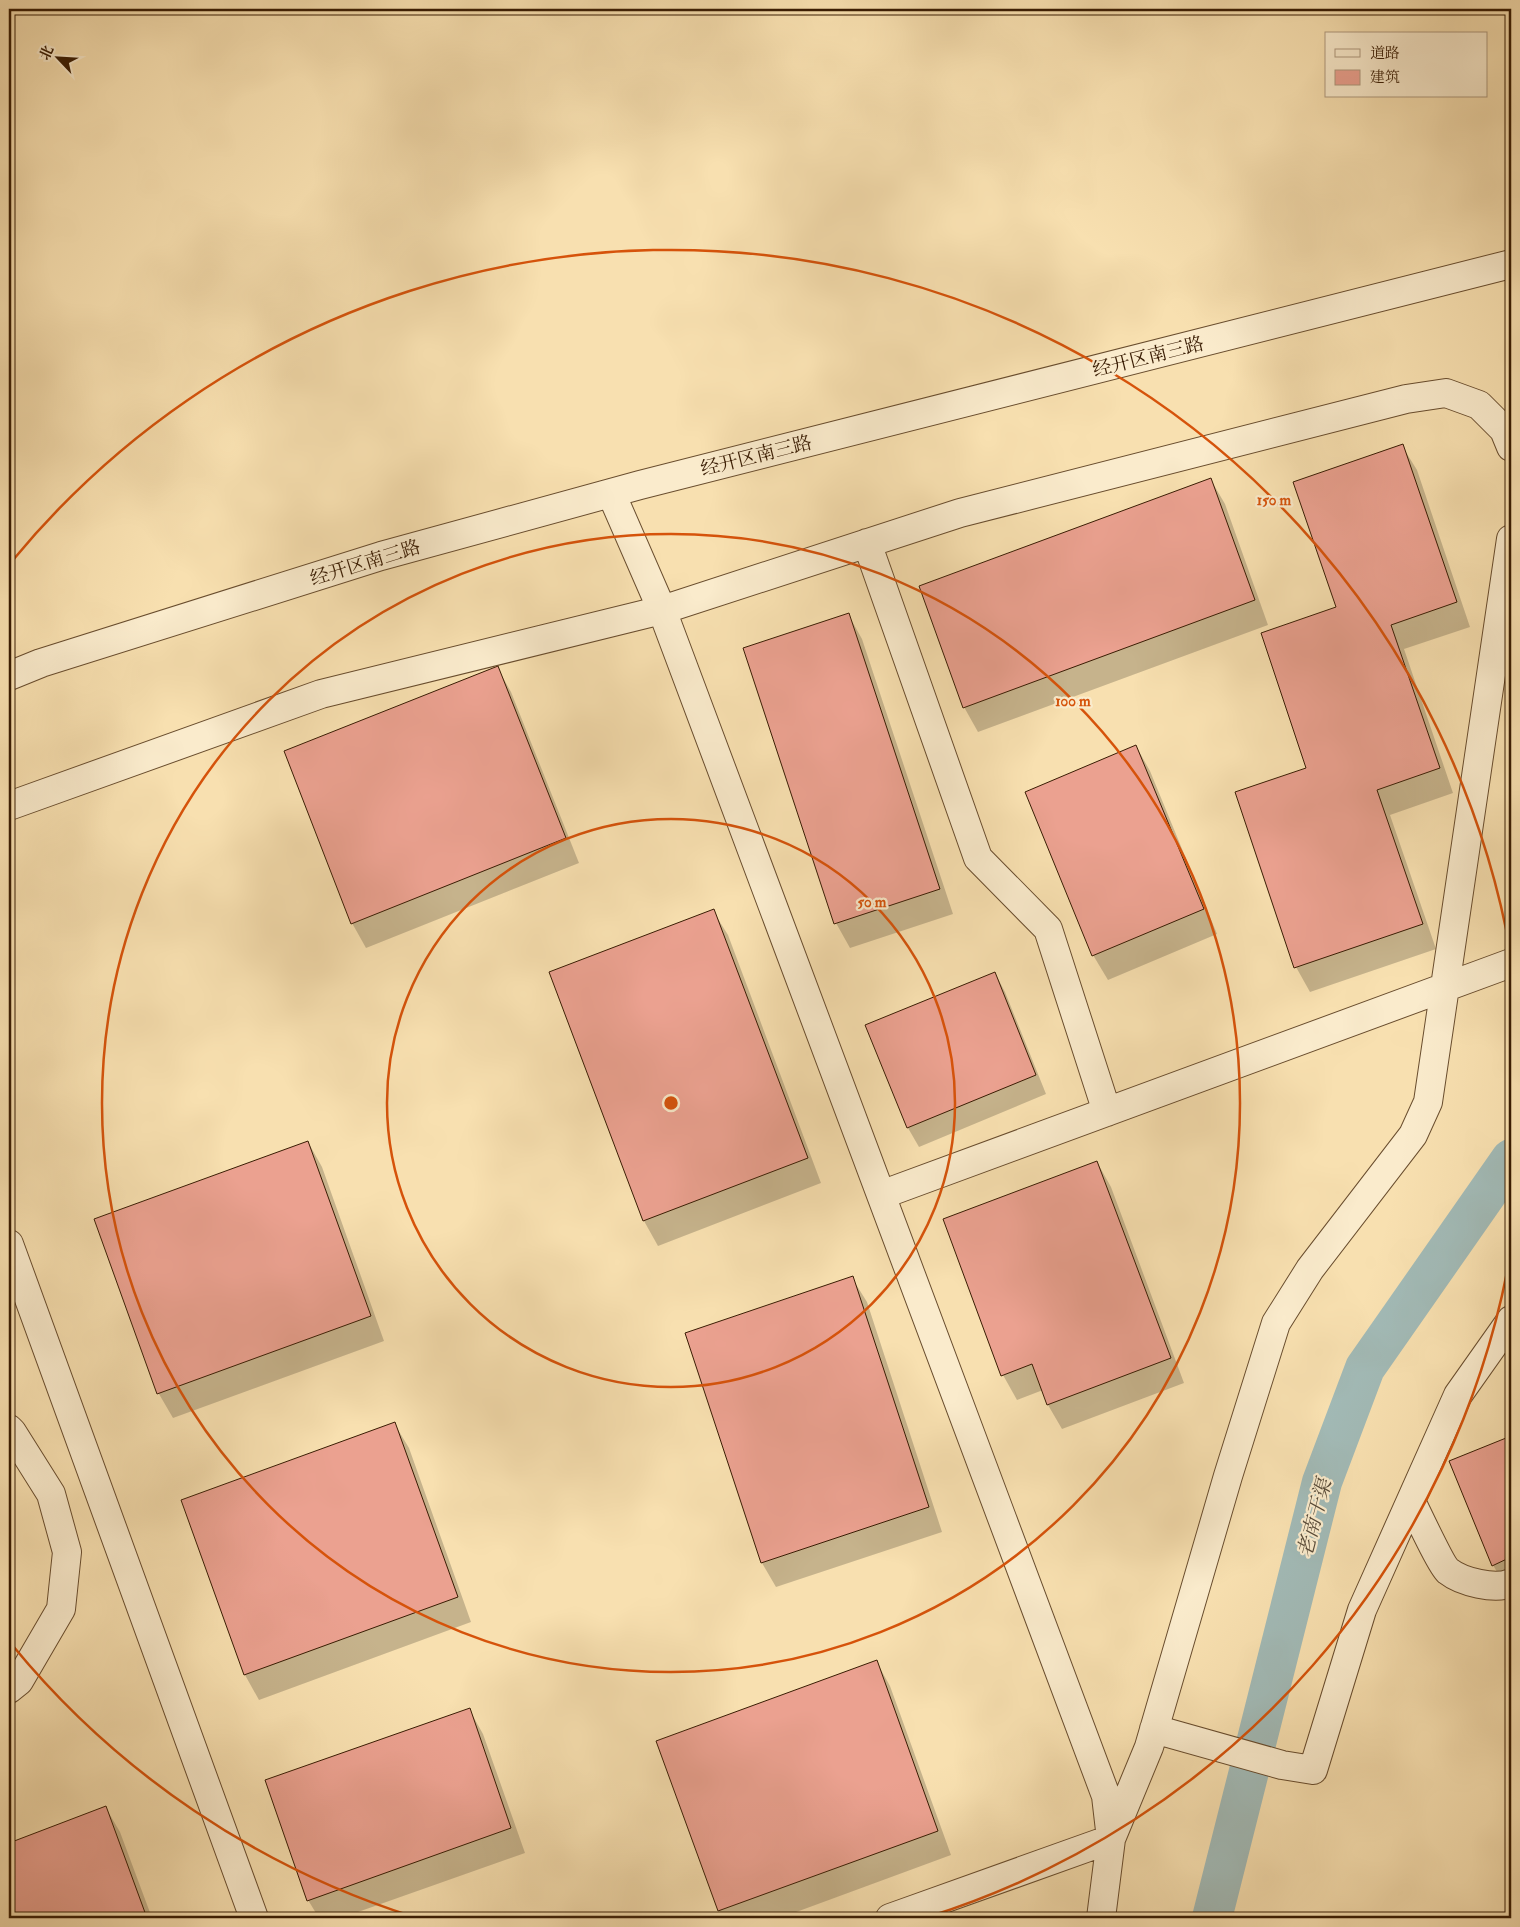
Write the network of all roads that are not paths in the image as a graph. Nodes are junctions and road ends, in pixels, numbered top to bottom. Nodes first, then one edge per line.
1 (1511, 264) edge
2 (1511, 447) edge
3 (611, 493) junction
4 (1511, 539) edge
5 (866, 543) junction
6 (662, 610) junction
7 (9, 676) edge
8 (9, 806) edge
9 (1511, 963) edge
10 (1445, 987) junction
11 (1107, 1112) junction
12 (881, 1195) junction
13 (9, 1244) edge
14 (1511, 1320) edge
15 (9, 1429) edge
16 (1411, 1501) junction
17 (1511, 1583) edge
18 (9, 1689) edge
19 (1164, 1732) junction
20 (1111, 1839) junction
21 (254, 1918) edge
22 (890, 1918) edge
23 (1101, 1918) edge

1 - 3 street, 经开区南三路
2 - 5 street
3 - 6 street
3 - 7 street, 经开区南三路
4 - 10 street
5 - 6 street
5 - 11 street
6 - 8 street
6 - 12 street
9 - 10 street
10 - 11 street
10 - 19 street
11 - 12 street
12 - 20 street
13 - 21 street
14 - 16 street
15 - 18 street
16 - 17 street
16 - 19 street
19 - 20 street
20 - 22 street
20 - 23 street

